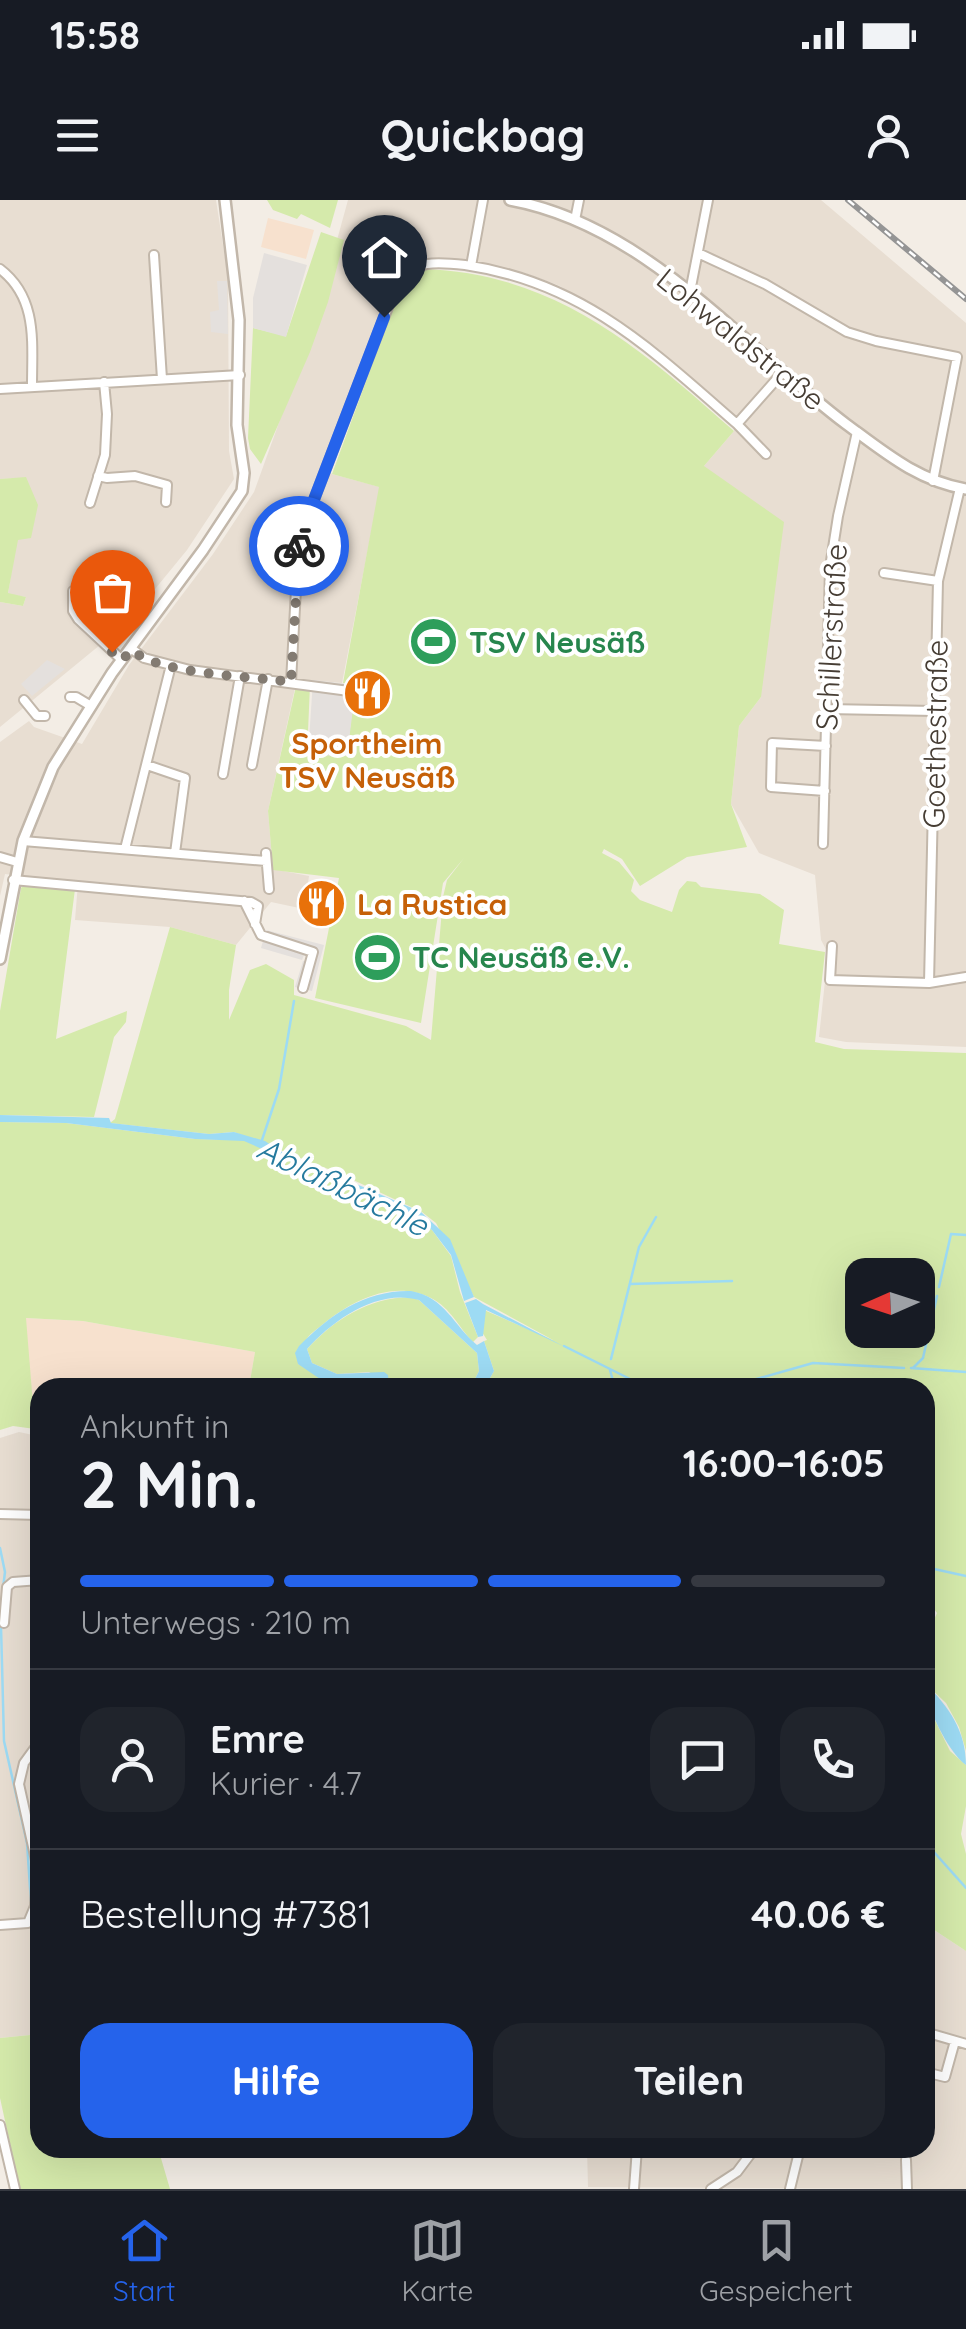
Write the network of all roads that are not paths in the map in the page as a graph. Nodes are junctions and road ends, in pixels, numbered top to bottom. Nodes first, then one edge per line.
1 (224, 200) edge
2 (482, 200) edge
3 (510, 200) edge
4 (579, 200) edge
5 (708, 200) edge
6 (575, 220) junction
7 (698, 253) junction
8 (154, 255) dead end
9 (471, 266) junction
10 (0, 268) edge
11 (690, 292) junction
12 (783, 372) junction
13 (240, 375) junction
14 (162, 379) junction
15 (104, 382) junction
16 (32, 386) junction
17 (0, 389) edge
18 (737, 424) junction
19 (857, 432) junction
20 (766, 454) dead end
21 (98, 476) junction
22 (933, 481) junction
23 (963, 488) edge
24 (90, 502) dead end
25 (166, 502) dead end
26 (884, 573) dead end
27 (938, 581) junction
28 (73, 591) dead end
29 (132, 650) junction
30 (122, 660) junction
31 (171, 665) junction
32 (240, 676) junction
33 (268, 678) junction
34 (291, 682) junction
35 (349, 691) dead end
36 (70, 697) dead end
37 (24, 700) dead end
38 (91, 706) junction
39 (827, 709) junction
40 (936, 711) junction
41 (46, 716) dead end
42 (826, 746) junction
43 (252, 764) dead end
44 (147, 765) junction
45 (223, 774) dead end
46 (824, 791) junction
47 (22, 841) junction
48 (823, 844) dead end
49 (125, 849) junction
50 (175, 853) junction
51 (0, 858) edge
52 (17, 862) junction
53 (13, 880) junction
54 (268, 889) dead end
55 (832, 946) dead end
56 (0, 959) edge
57 (966, 977) edge
58 (929, 983) junction
59 (304, 988) dead end
60 (0, 1514) edge
61 (30, 1515) edge
62 (30, 1581) edge
63 (4, 1623) dead end
64 (30, 1754) edge
65 (30, 1834) edge
66 (30, 1918) edge
67 (0, 1925) edge
68 (935, 2035) edge
69 (954, 2041) junction
70 (966, 2044) edge
71 (935, 2074) edge
72 (0, 2125) edge
73 (636, 2158) edge
74 (748, 2158) edge
75 (798, 2158) edge
76 (906, 2160) dead end
77 (15, 2189) edge
78 (634, 2189) edge
79 (711, 2189) edge
80 (790, 2189) edge
81 (908, 2189) edge

1 - 13 street
2 - 9 street
3 - 6 street, Lohwaldstraße
4 - 6 street
5 - 7 street
6 - 11 street, Lohwaldstraße
7 - 11 street
7 - 22 street
8 - 14 street
9 - 18 street
9 - 34 street
10 - 16 street
11 - 12 street, Lohwaldstraße
12 - 18 street
12 - 19 street, Lohwaldstraße
13 - 14 street
13 - 29 street
14 - 15 street
15 - 16 street
15 - 21 street
16 - 17 street
18 - 20 street
19 - 22 street, Lohwaldstraße
19 - 39 street, Schillerstraße
21 - 24 street
21 - 25 street
22 - 23 street, Lohwaldstraße
23 - 27 street, Goethestraße
26 - 27 street
27 - 40 street, Goethestraße
28 - 30 street
29 - 30 street
29 - 31 street
30 - 38 street
31 - 32 street
31 - 44 street
32 - 33 street
32 - 45 street
33 - 34 street
33 - 43 street
34 - 35 street
36 - 38 street
37 - 41 street
38 - 47 street
39 - 40 street
39 - 42 street, Schillerstraße
40 - 58 street, Goethestraße
42 - 46 street, Schillerstraße
42 - 46 street
44 - 49 street
44 - 50 street
46 - 48 street, Schillerstraße
47 - 49 street
47 - 52 street
49 - 50 street
50 - 54 street
51 - 52 street
52 - 53 street
53 - 56 street
53 - 59 street
55 - 58 street
57 - 58 street
60 - 61 street
62 - 63 street
64 - 65 street
66 - 67 street
68 - 69 street
69 - 70 street
69 - 71 street
72 - 77 street
73 - 78 street
74 - 79 street
75 - 80 street
76 - 81 street

